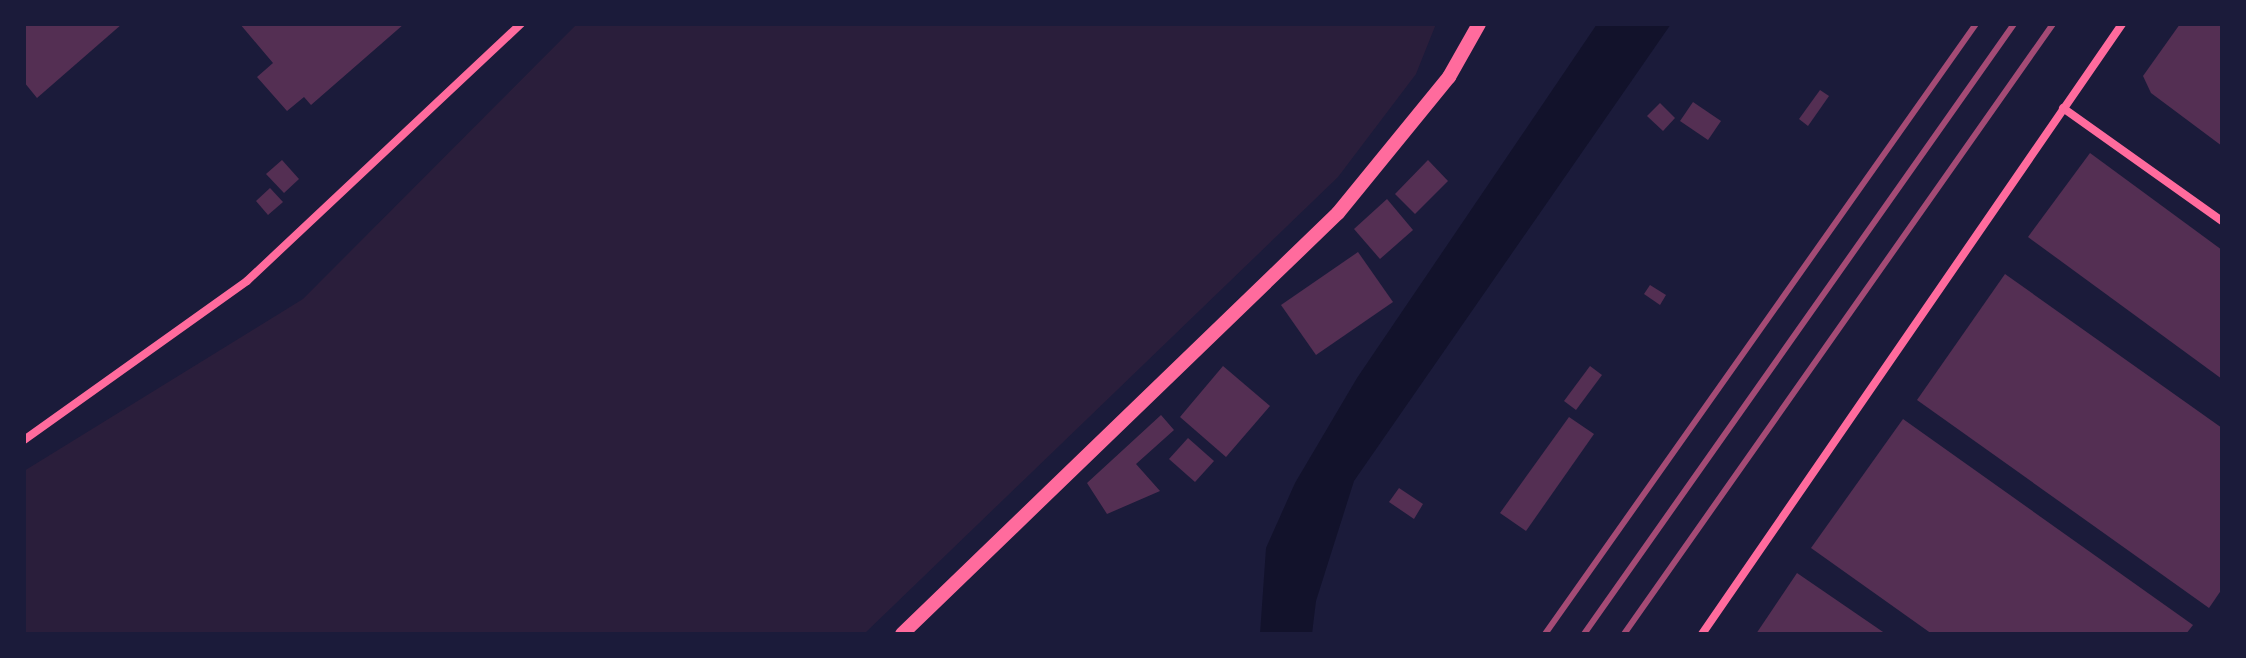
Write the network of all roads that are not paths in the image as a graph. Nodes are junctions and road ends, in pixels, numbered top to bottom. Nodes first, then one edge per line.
1 (521, 24) edge
2 (1479, 24) edge
3 (2122, 24) edge
4 (2063, 108) junction
5 (2222, 221) edge
6 (24, 440) edge
7 (902, 634) edge
8 (1702, 634) edge

1 - 6 street
2 - 7 street
3 - 4 street
4 - 5 street
4 - 8 street

